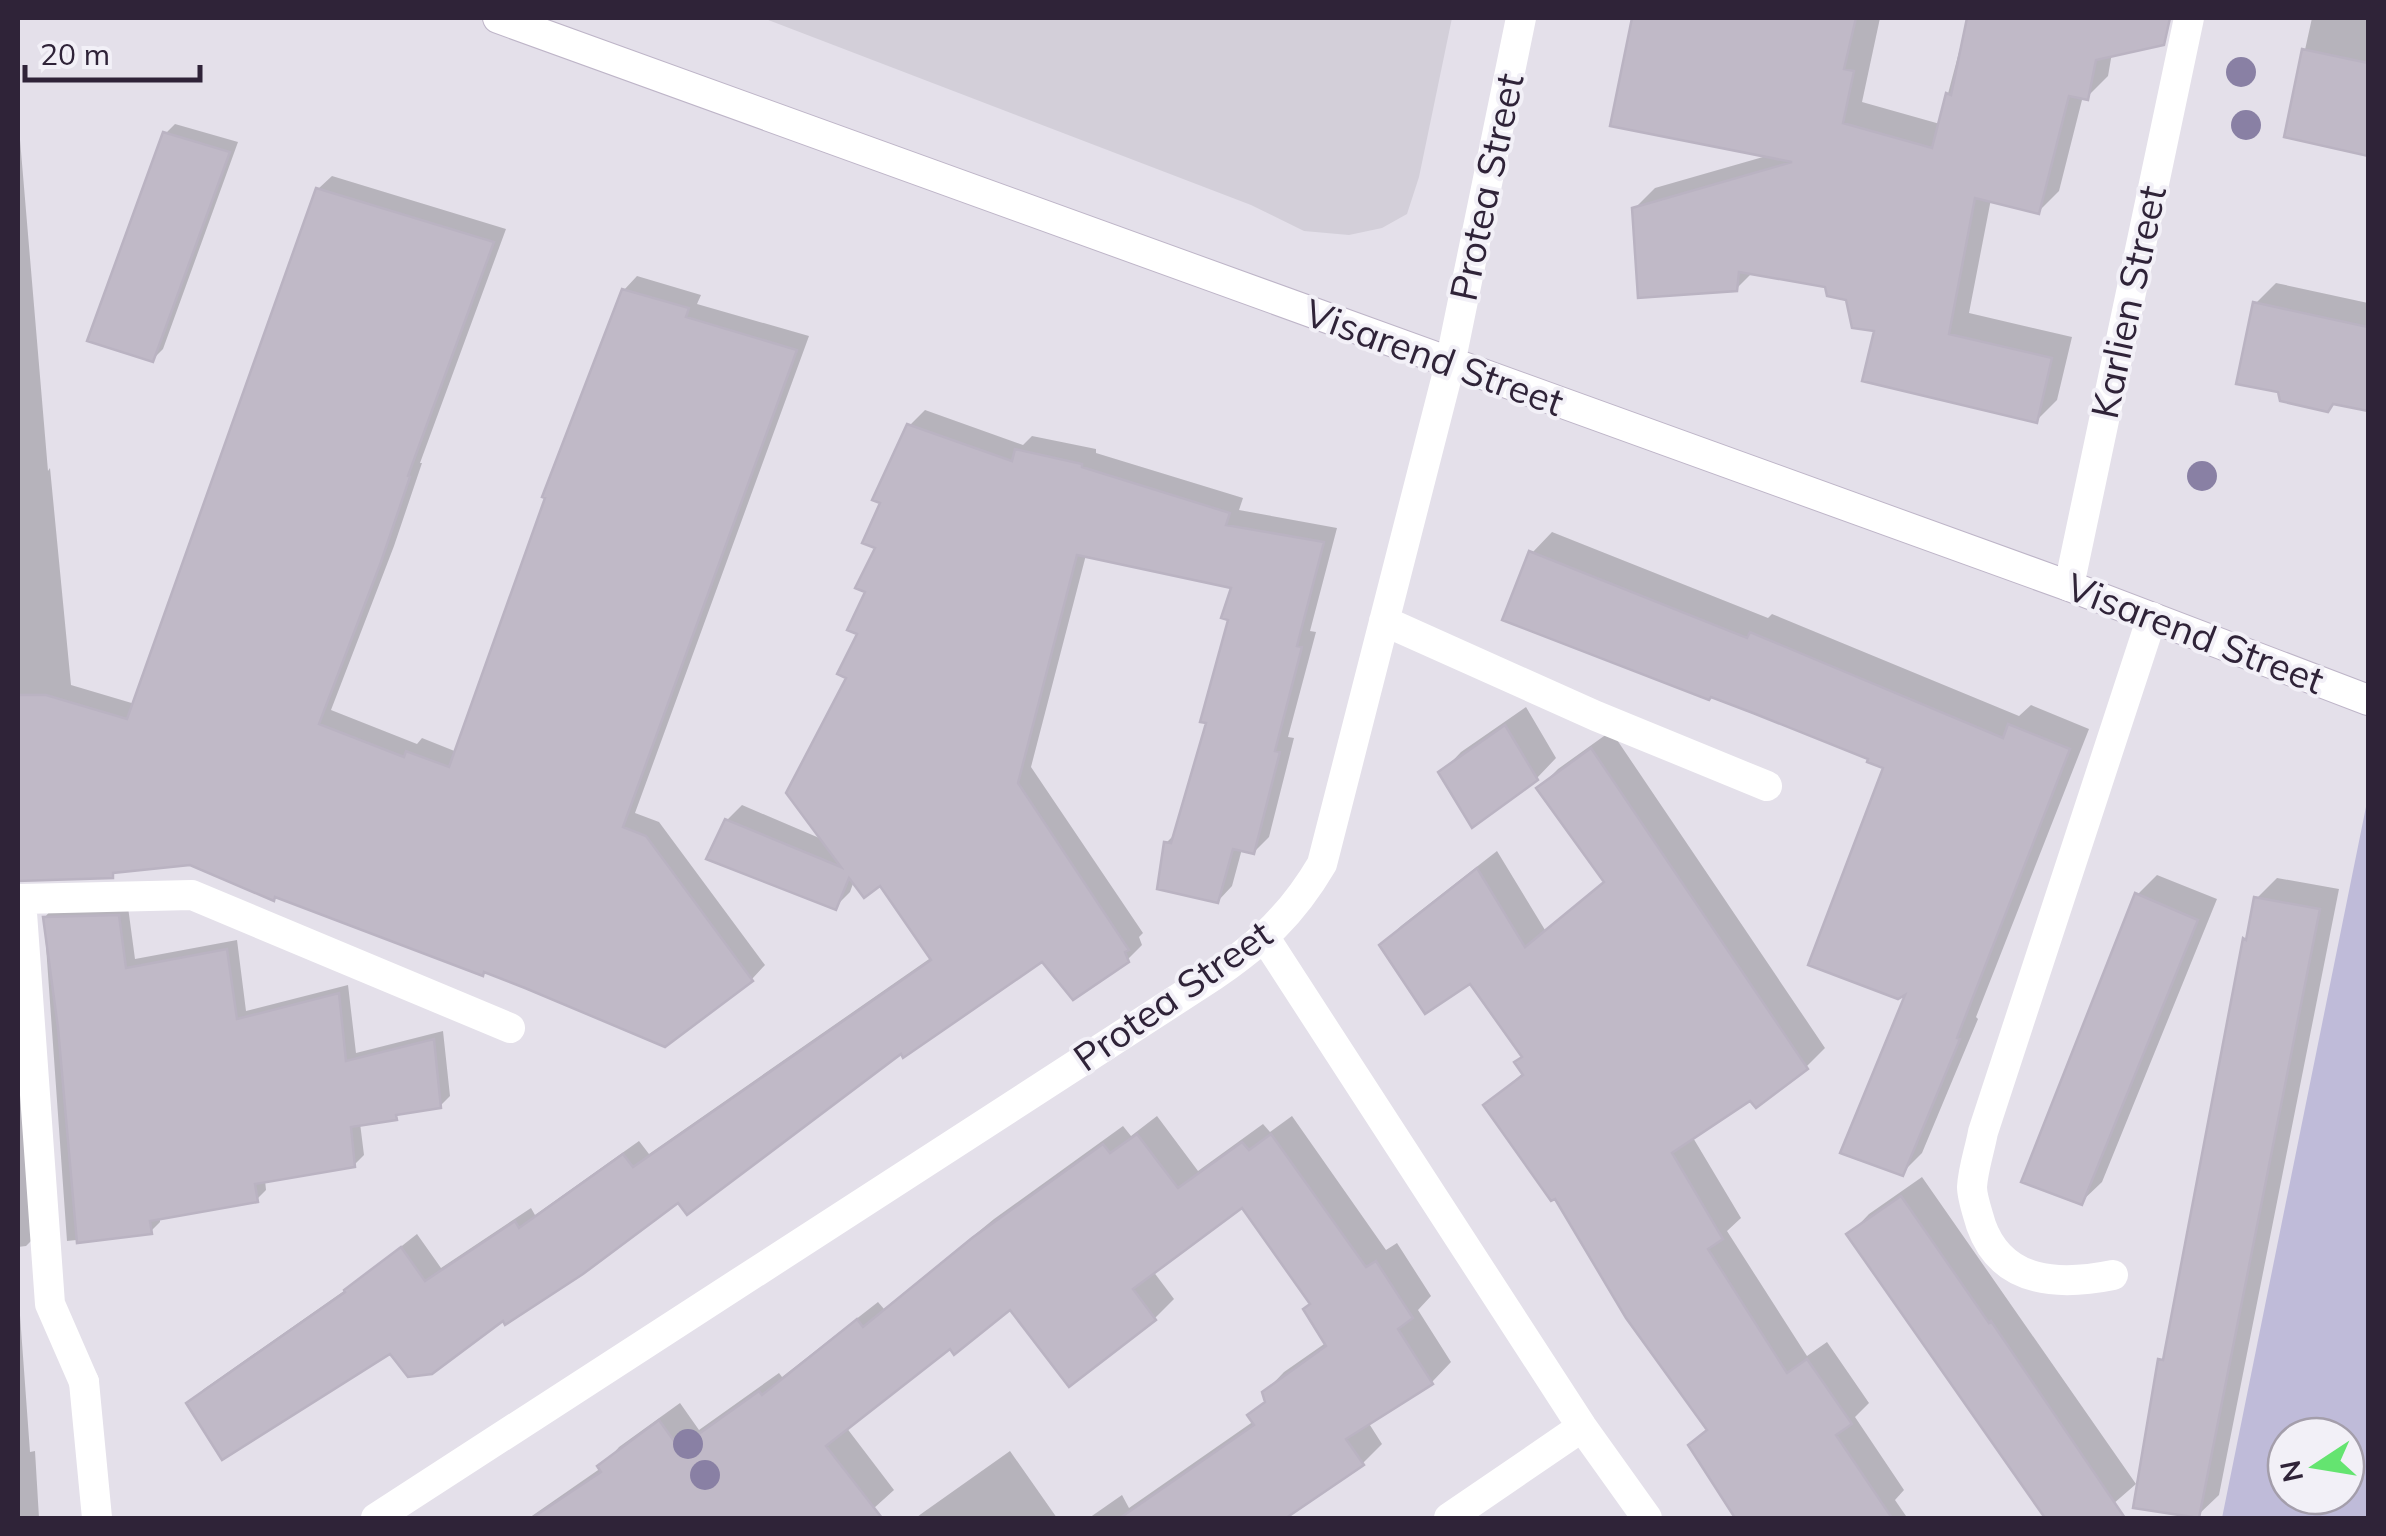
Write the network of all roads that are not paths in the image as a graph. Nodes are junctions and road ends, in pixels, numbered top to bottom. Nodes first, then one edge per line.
1 (498, 18) edge
2 (1522, 18) edge
3 (2189, 18) edge
4 (1450, 364) junction
5 (2069, 586) junction
6 (2152, 617) junction
7 (1384, 621) junction
8 (2365, 698) edge
9 (1767, 786) dead end
10 (1265, 938) junction
11 (510, 1028) dead end
12 (2113, 1275) dead end
13 (1582, 1427) junction
14 (97, 1518) edge
15 (376, 1518) edge
16 (1449, 1518) edge
17 (1646, 1518) edge

1 - 4 street, Visarend Street
2 - 4 street, Protea Street
3 - 5 street, Karlien Street
4 - 5 street, Visarend Street
4 - 7 street, Protea Street
5 - 6 street, Visarend Street
6 - 8 street, Visarend Street
6 - 12 street
7 - 9 street
7 - 10 street, Protea Street
10 - 13 street
10 - 15 street, Protea Street
11 - 14 street
13 - 16 street
13 - 17 street

